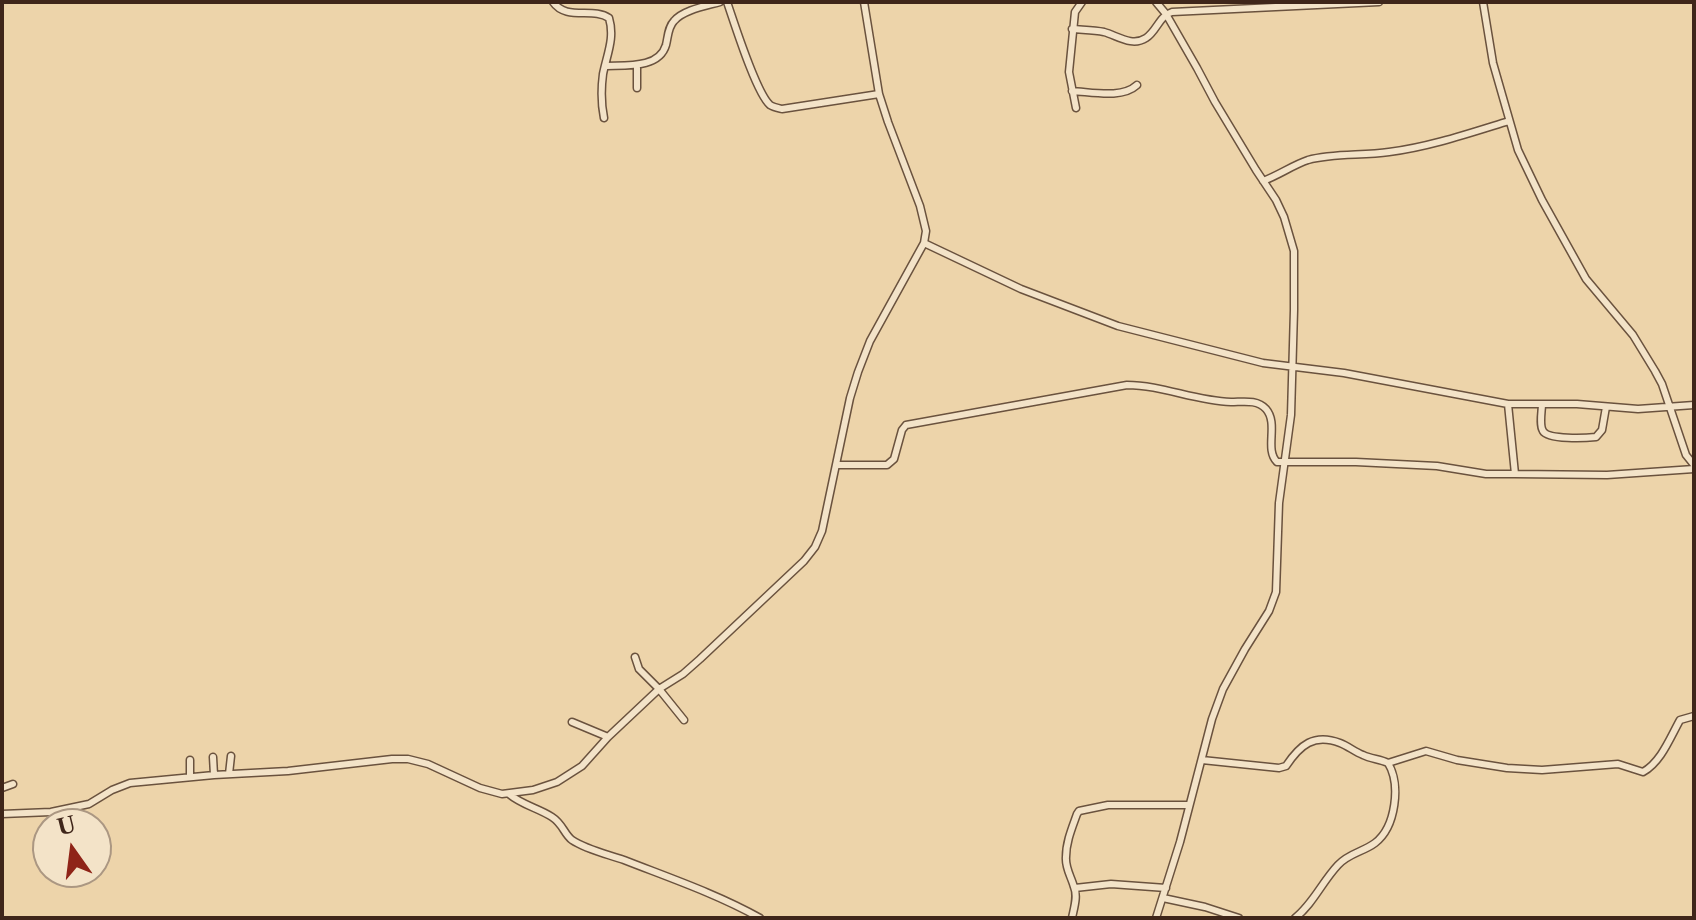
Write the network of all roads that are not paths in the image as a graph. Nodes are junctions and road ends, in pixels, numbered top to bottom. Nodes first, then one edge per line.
1 (553, 2) edge
2 (720, 2) edge
3 (727, 2) edge
4 (864, 2) edge
5 (1082, 2) edge
6 (1156, 2) edge
7 (1379, 2) edge
8 (1483, 2) edge
9 (1166, 14) junction
10 (1072, 29) junction
11 (637, 65) junction
12 (605, 66) junction
13 (1137, 85) dead end
14 (637, 88) dead end
15 (1072, 91) junction
16 (879, 94) junction
17 (1076, 108) dead end
18 (604, 118) dead end
19 (1509, 121) junction
20 (1263, 181) junction
21 (924, 243) junction
22 (1292, 367) junction
23 (1508, 404) junction
24 (1542, 404) junction
25 (1694, 405) edge
26 (1669, 406) junction
27 (1606, 407) junction
28 (1284, 463) junction
29 (836, 465) junction
30 (1694, 467) edge
31 (1515, 474) junction
32 (635, 657) dead end
33 (659, 689) junction
34 (1694, 716) edge
35 (684, 720) dead end
36 (572, 722) dead end
37 (608, 737) junction
38 (231, 756) dead end
39 (213, 757) dead end
40 (190, 760) dead end
41 (1202, 760) junction
42 (1388, 763) junction
43 (229, 774) junction
44 (214, 775) junction
45 (190, 777) junction
46 (13, 784) dead end
47 (2, 788) edge
48 (509, 794) junction
49 (1189, 805) junction
50 (2, 814) edge
51 (1075, 888) junction
52 (1166, 888) junction
53 (1163, 898) junction
54 (760, 918) edge
55 (1072, 918) edge
56 (1156, 918) edge
57 (1239, 918) edge
58 (1295, 918) edge

1 - 12 street
2 - 11 street
3 - 16 street
4 - 16 street
5 - 10 street
6 - 9 street
7 - 9 street
8 - 19 street
9 - 10 street
9 - 20 street
10 - 15 street
11 - 12 street
11 - 14 street
12 - 18 street
13 - 15 street
15 - 17 street
16 - 21 street
19 - 20 street
19 - 26 street
20 - 22 street
21 - 22 street
21 - 29 street
22 - 23 street
22 - 28 street
23 - 24 street
23 - 31 street
24 - 27 street
24 - 27 street
25 - 26 street
26 - 27 street
26 - 30 street
28 - 29 street
28 - 31 street
28 - 41 street
29 - 33 street
30 - 31 street
32 - 33 street
33 - 35 street
33 - 37 street
34 - 42 street
36 - 37 street
37 - 48 street
38 - 43 street
39 - 44 street
40 - 45 street
41 - 42 street
41 - 49 street
42 - 58 street
43 - 44 street
43 - 48 street
44 - 45 street
45 - 50 street
46 - 47 street
48 - 54 street
49 - 51 street
49 - 52 street
51 - 52 street
51 - 55 street
52 - 53 street
53 - 56 street
53 - 57 street

